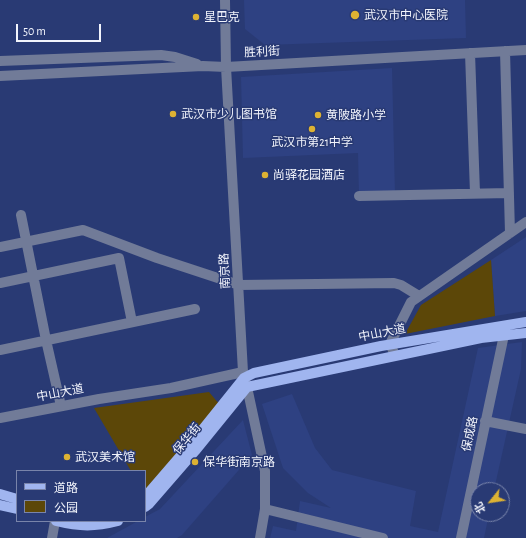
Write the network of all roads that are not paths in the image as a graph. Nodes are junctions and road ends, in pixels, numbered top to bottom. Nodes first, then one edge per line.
1 (225, 0) edge
2 (526, 50) edge
3 (505, 51) junction
4 (470, 53) junction
5 (0, 61) edge
6 (203, 66) junction
7 (226, 67) junction
8 (0, 76) edge
9 (509, 192) junction
10 (476, 193) junction
11 (359, 196) dead end
12 (22, 215) dead end
13 (526, 222) edge
14 (510, 233) junction
15 (27, 242) junction
16 (0, 247) edge
17 (34, 276) junction
18 (0, 283) edge
19 (239, 285) junction
20 (419, 296) junction
21 (195, 309) dead end
22 (132, 322) junction
23 (526, 322) edge
24 (526, 333) edge
25 (504, 335) junction
26 (46, 340) junction
27 (390, 344) junction
28 (0, 350) edge
29 (395, 355) junction
30 (245, 379) junction
31 (61, 406) dead end
32 (0, 418) edge
33 (486, 421) junction
34 (526, 429) edge
35 (0, 494) edge
36 (146, 496) edge
37 (16, 499) edge
38 (0, 505) edge
39 (146, 506) edge
40 (16, 509) edge
41 (265, 509) junction
42 (56, 522) edge
43 (62, 522) edge
44 (114, 522) edge
45 (52, 538) edge
46 (260, 538) edge
47 (383, 538) edge
48 (461, 538) edge

1 - 7 street, 南京路
2 - 3 street, 胜利街
3 - 4 street, 胜利街
3 - 9 street
4 - 7 street, 胜利街
4 - 10 street
5 - 6 street
6 - 7 street, 胜利街
6 - 8 street, 胜利街
7 - 19 street, 南京路
9 - 10 street
9 - 14 street
10 - 11 street
12 - 15 street
13 - 14 street
14 - 20 street
15 - 16 street
15 - 17 street
15 - 19 street
17 - 18 street
17 - 22 street
17 - 26 street
19 - 20 street
19 - 30 street, 南京路
20 - 27 street
21 - 22 street
22 - 26 street
23 - 27 main road, 中山大道
24 - 25 main road, 中山大道
25 - 29 main road, 中山大道
25 - 33 street, 保成路
26 - 28 street
26 - 31 street
27 - 29 street
27 - 30 main road, 中山大道
29 - 30 main road, 中山大道
30 - 32 street, 中山大道
30 - 36 main road, 保华街
30 - 39 main road, 保华街
30 - 41 street, 南京路
33 - 34 street
33 - 48 street, 保成路
35 - 37 main road
38 - 40 main road
41 - 46 street, 南京路
41 - 47 street
42 - 45 street
43 - 44 main road

